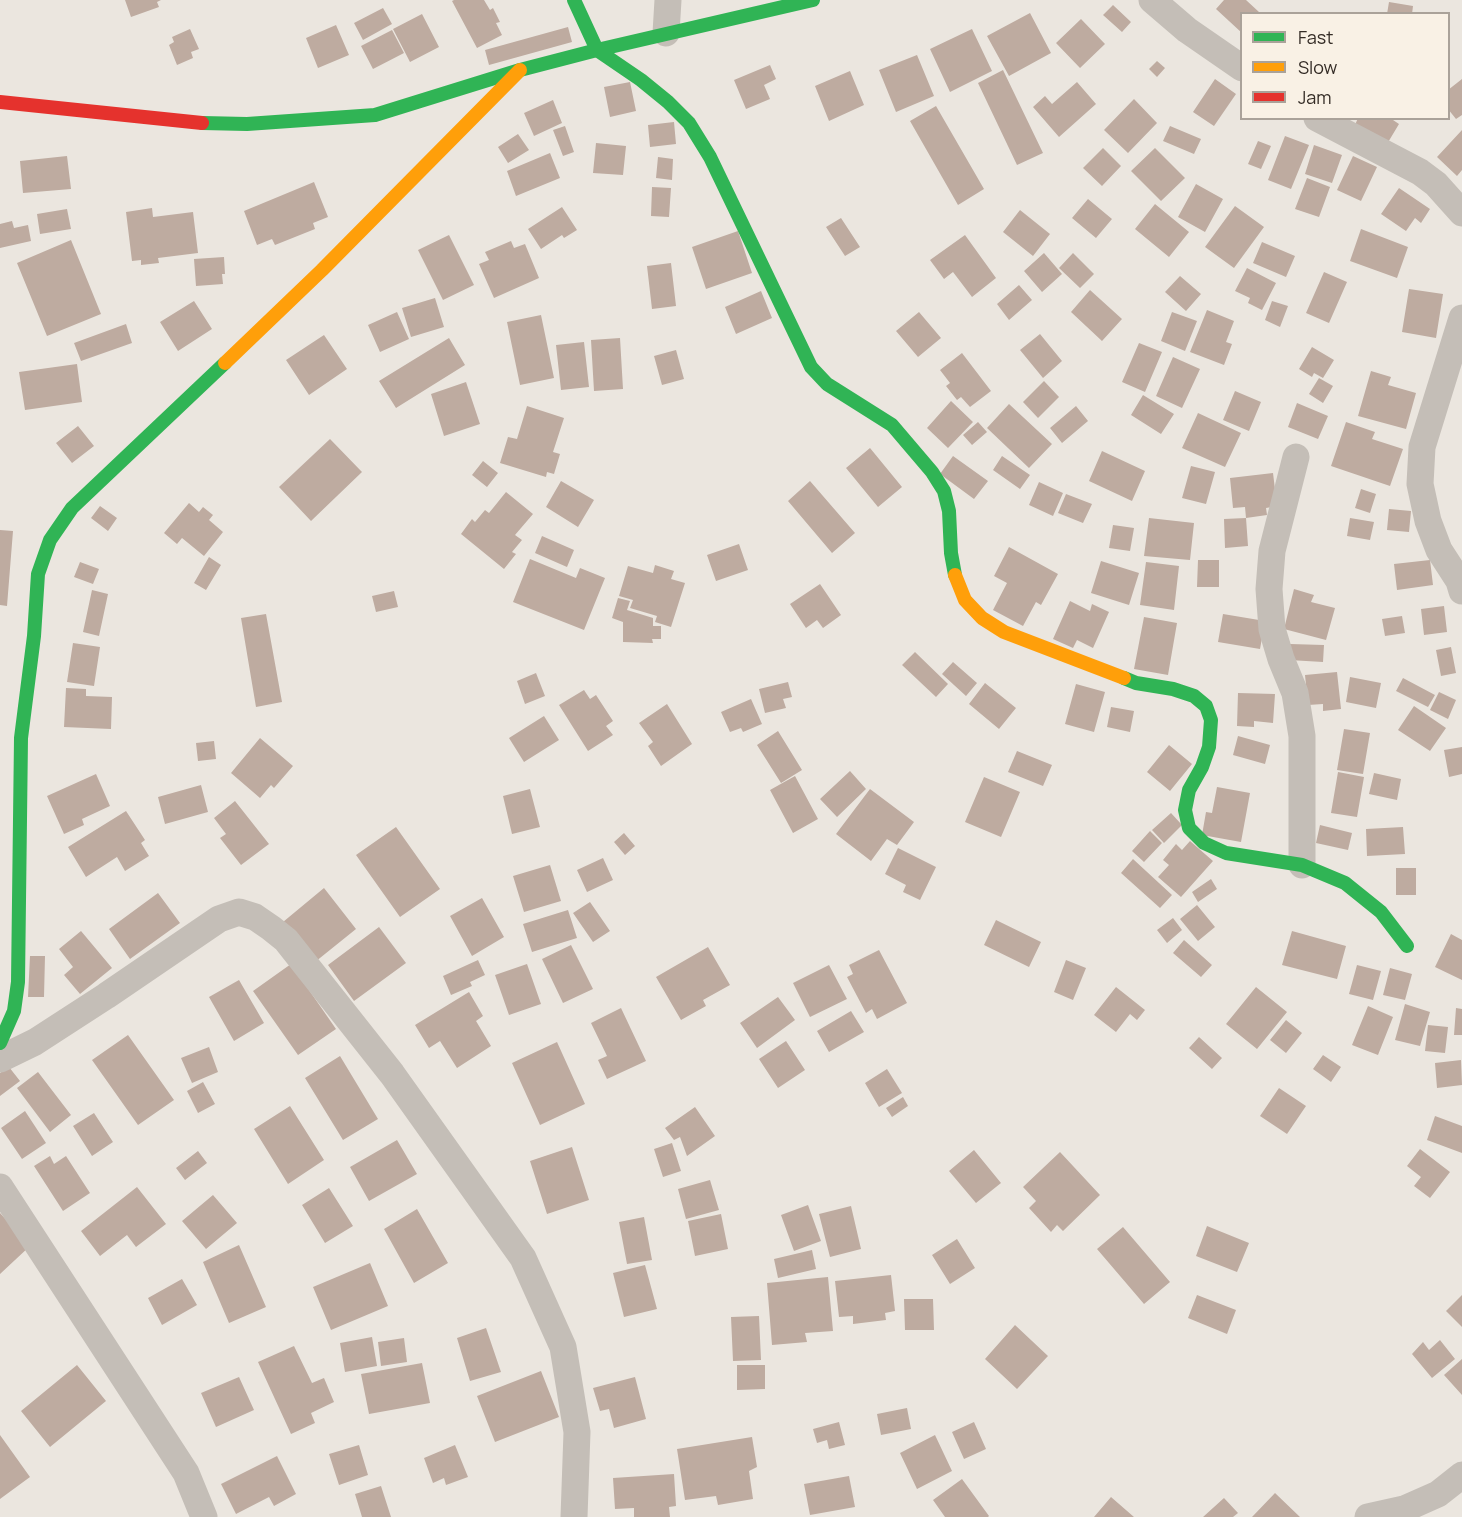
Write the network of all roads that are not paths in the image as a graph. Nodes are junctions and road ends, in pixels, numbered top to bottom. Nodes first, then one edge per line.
1 (574, 0) edge
2 (668, 0) edge
3 (813, 0) edge
4 (1152, 0) edge
5 (666, 33) junction
6 (597, 50) junction
7 (1240, 67) edge
8 (520, 70) junction
9 (0, 102) edge
10 (1321, 120) edge
11 (1462, 213) edge
12 (1462, 318) edge
13 (1296, 457) dead end
14 (1462, 591) edge
15 (1302, 865) junction
16 (1407, 946) dead end
17 (0, 1042) edge
18 (0, 1059) edge
19 (0, 1187) edge
20 (1462, 1475) edge
21 (204, 1517) edge
22 (574, 1517) edge
23 (1368, 1517) edge

1 - 6 street
2 - 5 street
3 - 5 street
4 - 7 street
5 - 6 street
6 - 8 street
6 - 15 street
8 - 9 street
8 - 17 street
10 - 11 street
12 - 14 street
13 - 15 street
15 - 16 street
18 - 22 street
19 - 21 street
20 - 23 street

